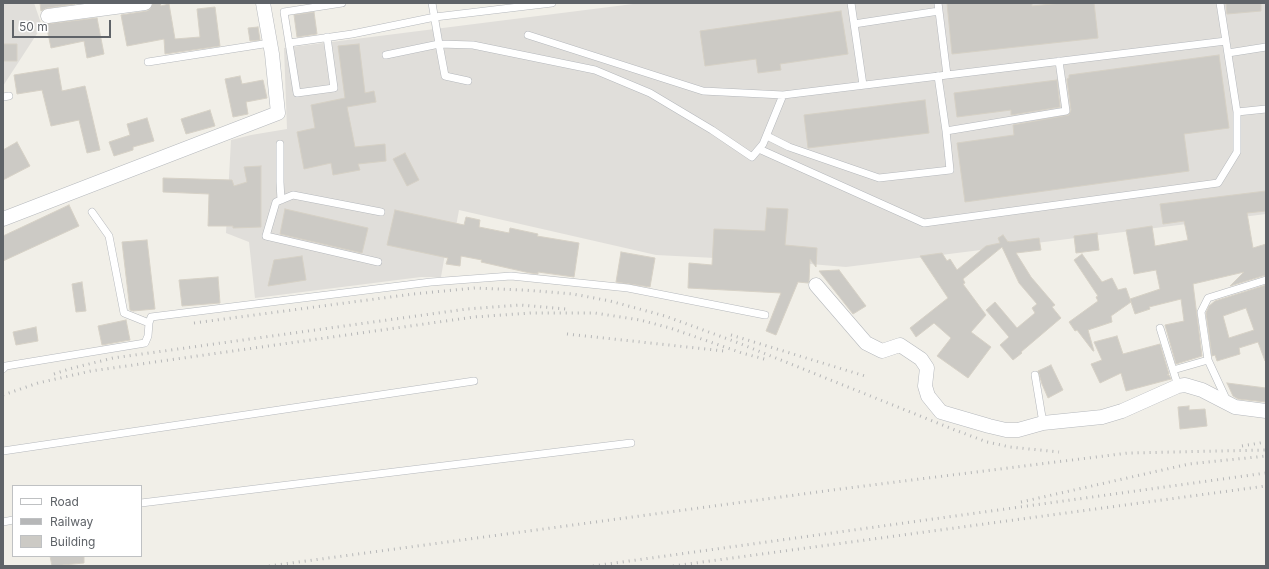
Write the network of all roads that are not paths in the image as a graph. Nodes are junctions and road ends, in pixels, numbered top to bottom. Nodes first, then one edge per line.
1 (145, 3) edge
2 (264, 3) edge
3 (342, 3) edge
4 (432, 3) edge
5 (552, 3) edge
6 (851, 3) edge
7 (938, 3) edge
8 (1220, 3) edge
9 (939, 11) junction
10 (48, 16) dead end
11 (435, 17) junction
12 (854, 24) junction
13 (528, 35) dead end
14 (327, 37) junction
15 (1226, 41) junction
16 (270, 43) junction
17 (289, 43) junction
18 (439, 44) junction
19 (1266, 47) edge
20 (1228, 53) junction
21 (386, 55) dead end
22 (1059, 61) junction
23 (148, 62) dead end
24 (947, 75) junction
25 (938, 76) junction
26 (468, 81) dead end
27 (863, 86) junction
28 (783, 95) junction
29 (1266, 109) edge
30 (1237, 112) junction
31 (946, 131) junction
32 (767, 136) junction
33 (280, 144) dead end
34 (759, 149) junction
35 (281, 200) junction
36 (92, 212) dead end
37 (381, 212) dead end
38 (3, 219) edge
39 (378, 262) dead end
40 (1266, 280) edge
41 (816, 285) dead end
42 (765, 315) dead end
43 (149, 323) junction
44 (1160, 328) dead end
45 (1208, 360) junction
46 (3, 370) edge
47 (1173, 370) junction
48 (1035, 375) dead end
49 (474, 382) dead end
50 (1178, 386) junction
51 (1228, 404) junction
52 (1266, 411) edge
53 (1043, 423) junction
54 (631, 443) dead end
55 (3, 451) edge
56 (142, 503) edge

1 - 10 street
2 - 16 street
3 - 17 lane
4 - 11 lane
5 - 11 lane
6 - 12 lane
7 - 9 lane
8 - 15 lane
9 - 12 lane
9 - 24 lane
11 - 14 lane
11 - 18 lane
12 - 27 lane
13 - 28 lane
14 - 17 lane
14 - 17 lane
15 - 20 lane
15 - 22 lane
16 - 23 lane
16 - 38 street
18 - 21 lane
18 - 26 lane
18 - 34 lane
19 - 20 lane
20 - 30 lane
22 - 24 lane
22 - 31 lane
24 - 25 lane
25 - 27 lane
25 - 31 lane
27 - 28 lane
28 - 32 lane
29 - 30 lane
30 - 34 lane
31 - 32 lane
32 - 34 lane
33 - 35 lane
35 - 37 lane
35 - 39 lane
36 - 43 lane
40 - 45 lane
41 - 53 street
42 - 43 lane
43 - 46 lane
44 - 47 lane
45 - 47 lane
45 - 51 lane
47 - 50 lane
48 - 53 lane
49 - 55 lane
50 - 51 street
50 - 53 street
51 - 52 street
54 - 56 lane

